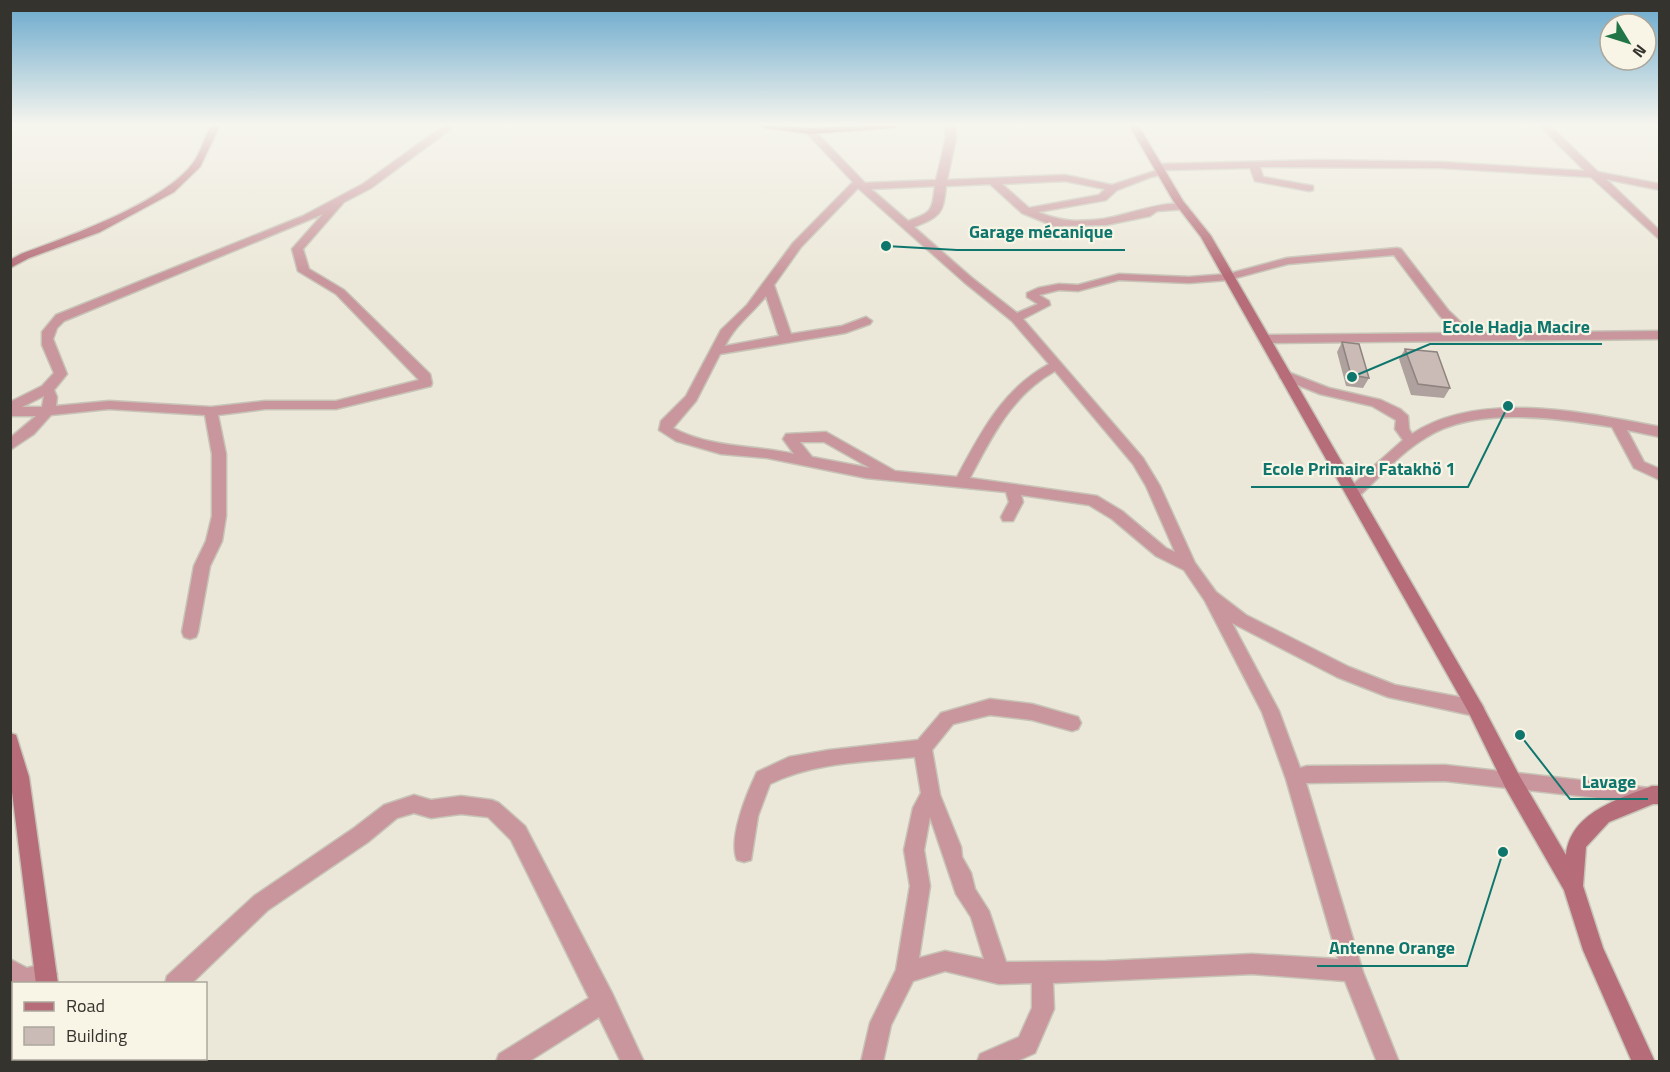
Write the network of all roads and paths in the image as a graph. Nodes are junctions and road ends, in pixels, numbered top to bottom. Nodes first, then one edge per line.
1 (186, 175) edge
2 (384, 175) edge
3 (852, 175) edge
4 (943, 175) edge
5 (1146, 175) edge
6 (1164, 175) edge
7 (1257, 175) edge
8 (1594, 175) edge
9 (1598, 175) edge
10 (941, 182) junction
11 (994, 182) junction
12 (860, 184) junction
13 (1659, 187) edge
14 (1113, 188) junction
15 (1309, 188) dead end
16 (340, 201) junction
17 (1183, 207) junction
18 (1026, 211) junction
19 (906, 226) junction
20 (1659, 237) edge
21 (10, 265) edge
22 (1228, 277) junction
23 (768, 285) junction
24 (1016, 318) junction
25 (866, 321) dead end
26 (1659, 335) edge
27 (1468, 336) junction
28 (786, 339) junction
29 (1265, 339) junction
30 (715, 351) junction
31 (1056, 365) junction
32 (1285, 375) junction
33 (47, 389) junction
34 (10, 410) edge
35 (45, 411) junction
36 (211, 411) junction
37 (1616, 423) junction
38 (1659, 432) edge
39 (1411, 442) junction
40 (10, 445) edge
41 (808, 463) junction
42 (1659, 475) edge
43 (894, 476) junction
44 (960, 484) junction
45 (1012, 489) junction
46 (1353, 493) junction
47 (1008, 518) dead end
48 (1190, 566) junction
49 (1210, 596) junction
50 (190, 632) dead end
51 (1475, 708) junction
52 (1072, 723) dead end
53 (10, 741) edge
54 (923, 748) junction
55 (1295, 779) junction
56 (1512, 781) junction
57 (16, 795) edge
58 (932, 795) junction
59 (1656, 795) edge
60 (744, 853) dead end
61 (1573, 886) junction
62 (10, 969) edge
63 (906, 972) junction
64 (1352, 972) junction
65 (999, 973) junction
66 (1042, 973) junction
67 (47, 979) edge
68 (178, 982) edge
69 (604, 1001) junction
70 (507, 1062) edge
71 (633, 1062) edge
72 (872, 1062) edge
73 (988, 1062) edge
74 (1388, 1062) edge
75 (1644, 1062) edge

1 - 21 street
2 - 16 street
3 - 12 street
4 - 10 street
5 - 14 street
6 - 17 street
7 - 15 street
8 - 20 street
9 - 13 street
10 - 11 street
10 - 12 street
10 - 19 street
11 - 14 street
11 - 18 street
12 - 19 street
12 - 23 street
14 - 18 street
16 - 33 street
16 - 36 street
17 - 18 street
17 - 22 street
19 - 24 street
22 - 24 street
22 - 27 street
22 - 29 street
23 - 28 street
23 - 30 street
24 - 31 street
25 - 28 street
26 - 27 street
27 - 29 street
28 - 30 street
29 - 32 street
30 - 41 street
31 - 44 street
31 - 48 street
32 - 39 street
32 - 46 street
33 - 34 street
33 - 35 street
34 - 35 street
35 - 36 street
35 - 40 street
36 - 50 street
37 - 38 street
37 - 39 street
37 - 42 street
39 - 46 street
41 - 43 street
41 - 43 street
43 - 44 street
44 - 45 street
45 - 47 street
45 - 48 street
46 - 51 street
48 - 49 street
49 - 51 street
49 - 55 street
51 - 56 street
52 - 54 street
53 - 57 street
54 - 58 street
54 - 60 street
55 - 56 street
55 - 64 street
56 - 59 street
56 - 61 street
57 - 67 street
58 - 63 street
58 - 65 street
59 - 61 street
61 - 75 street
62 - 67 street
63 - 65 street
63 - 72 street
64 - 66 street
64 - 74 street
65 - 66 street
66 - 73 street
68 - 69 street
69 - 70 street
69 - 71 street

